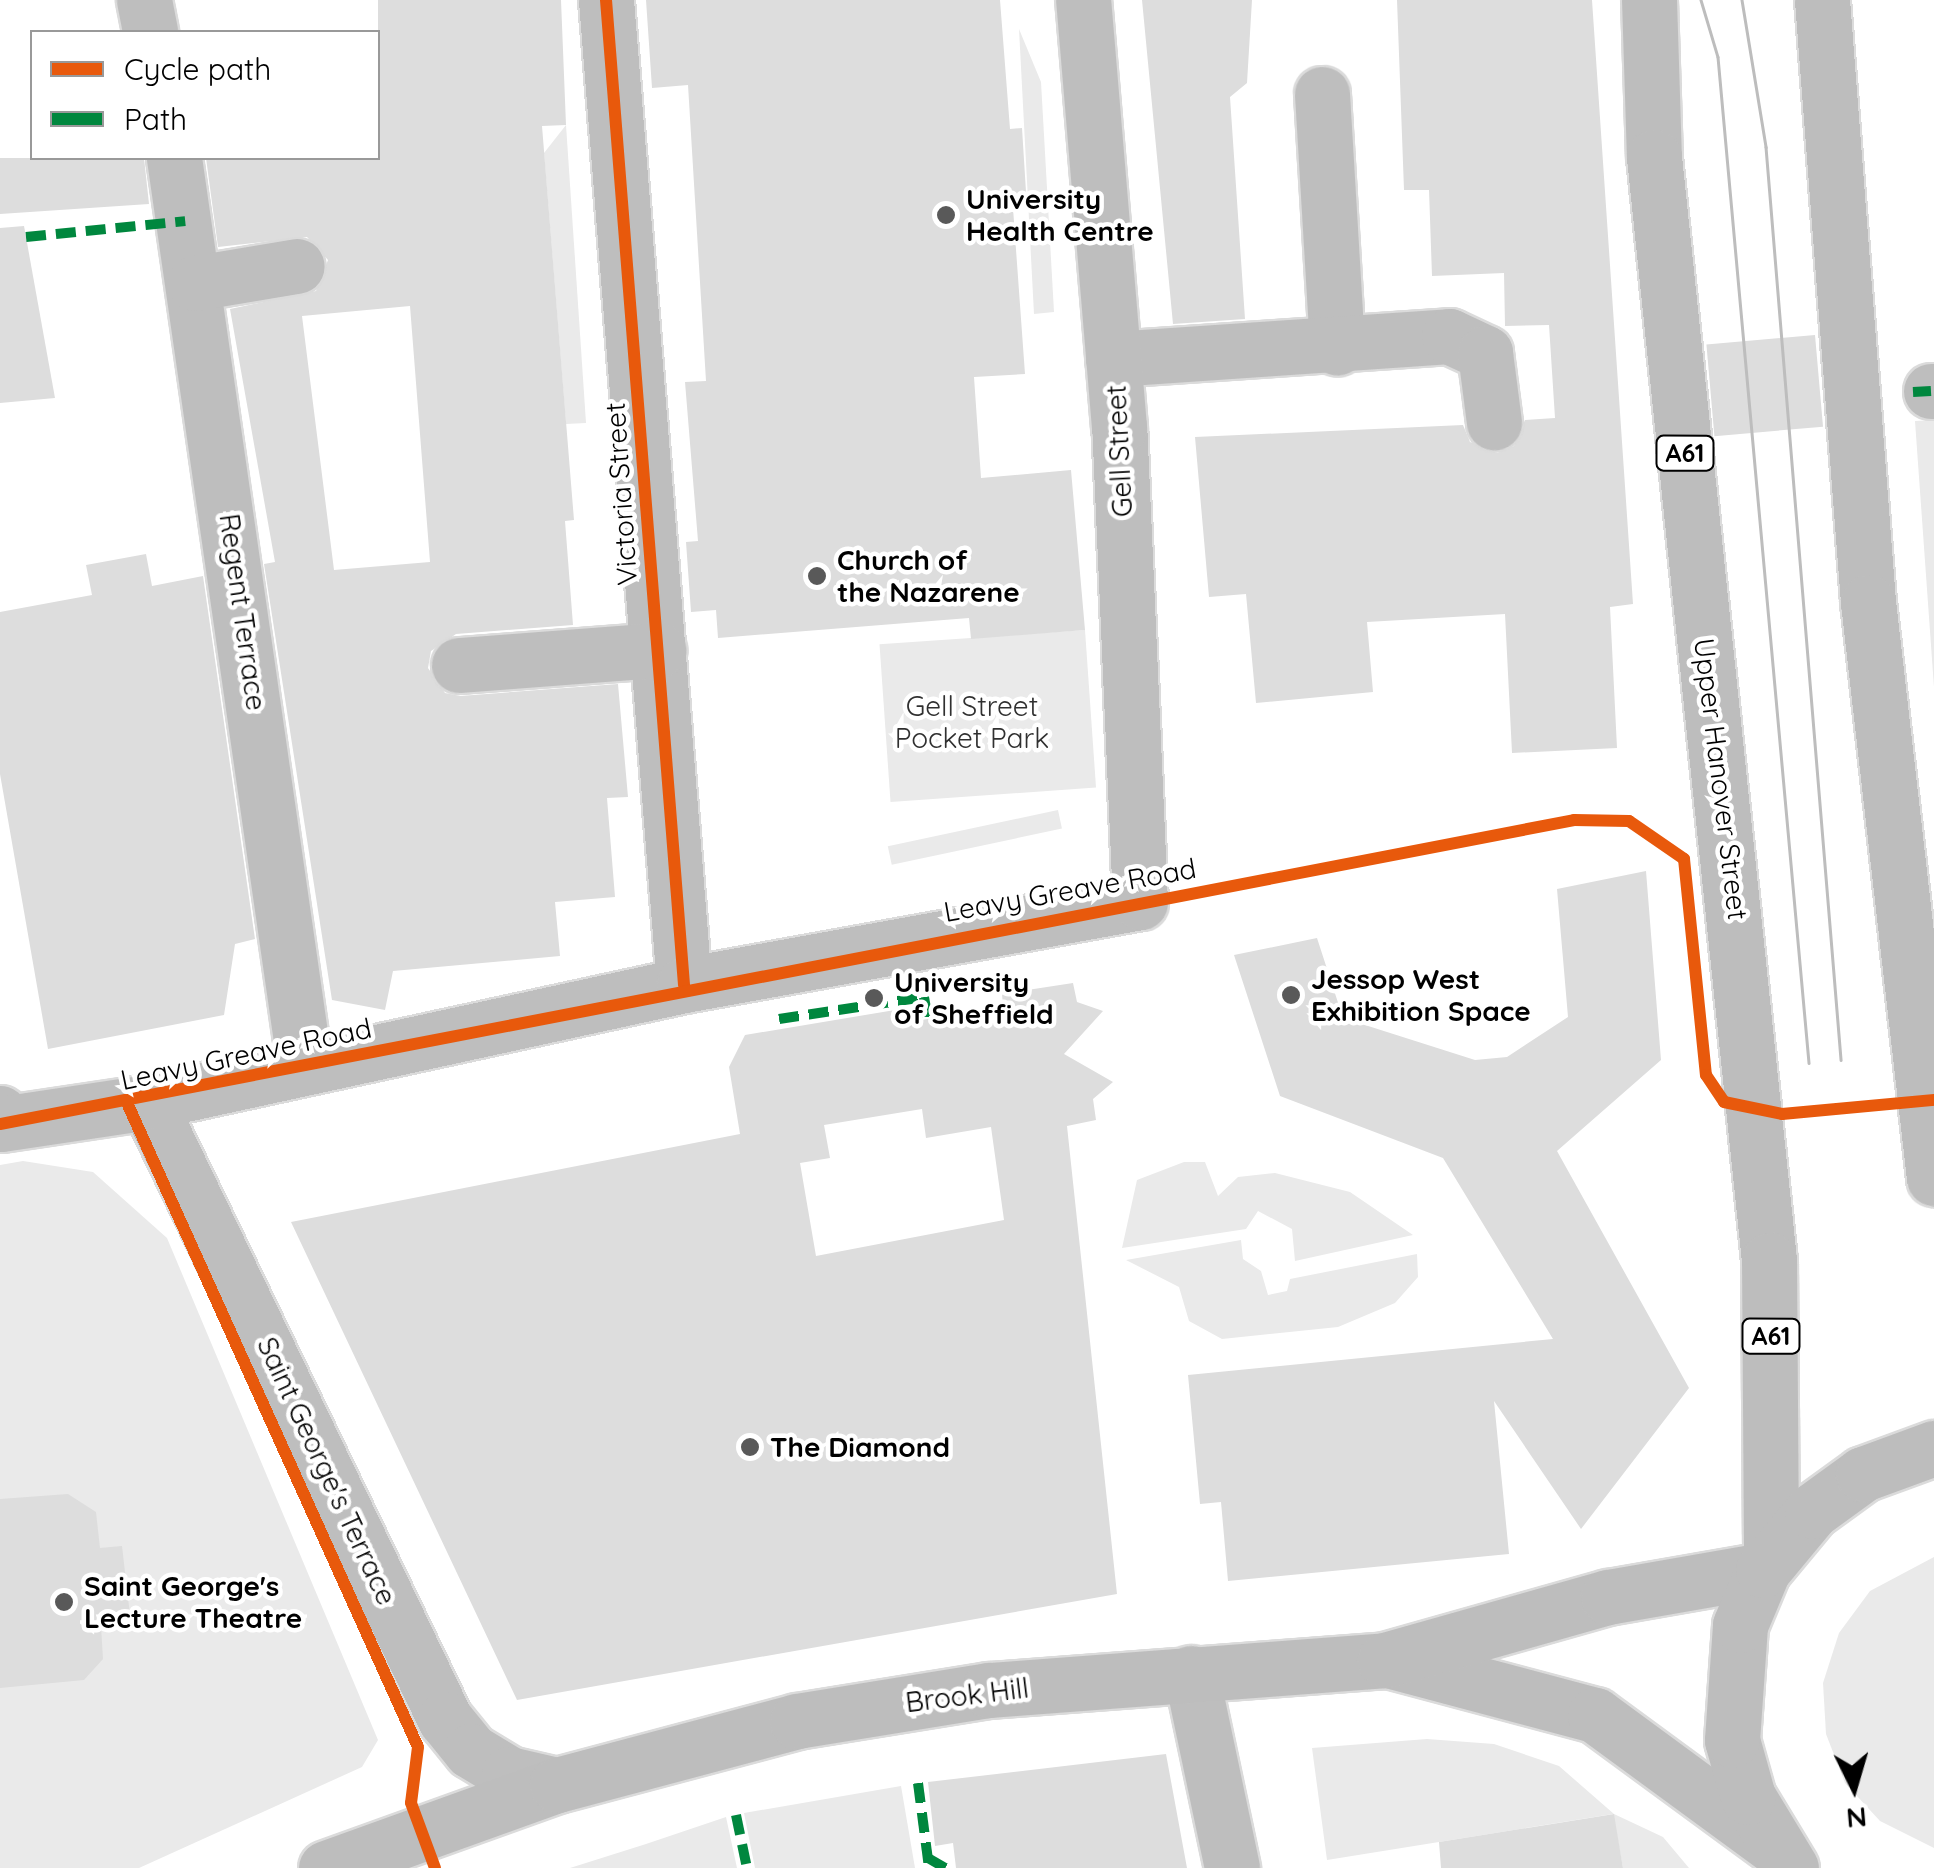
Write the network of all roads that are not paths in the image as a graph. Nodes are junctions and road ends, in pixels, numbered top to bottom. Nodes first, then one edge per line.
1 (144, 0) edge
2 (606, 0) edge
3 (1084, 0) edge
4 (1649, 0) edge
5 (1822, 0) edge
6 (150, 30) edge
7 (1322, 94) dead end
8 (174, 160) edge
9 (297, 266) dead end
10 (195, 283) junction
11 (1337, 348) junction
12 (1114, 359) junction
13 (1494, 422) dead end
14 (459, 664) dead end
15 (660, 668) junction
16 (1140, 902) joint
17 (684, 985) junction
18 (305, 1068) junction
19 (148, 1102) junction
20 (1, 1118) edge
21 (1934, 1178) edge
22 (1934, 1448) edge
23 (1767, 1564) junction
24 (1385, 1660) junction
25 (1191, 1673) junction
26 (558, 1784) junction
27 (1783, 1858) edge
28 (326, 1868) edge
29 (1232, 1868) edge

1 - 6 street
2 - 15 street, Victoria Street
3 - 12 street, Gell Street
4 - 23 main road, Upper Hanover Street / A61
5 - 21 main road
7 - 11 street
8 - 10 street, Regent Terrace
9 - 10 street
10 - 18 street, Regent Terrace
11 - 12 street
11 - 13 street
12 - 16 street, Gell Street
14 - 15 street
15 - 17 street, Victoria Street
16 - 17 street, Leavy Greave Road
17 - 18 street, Leavy Greave Road
18 - 19 street, Leavy Greave Road
19 - 20 street, Leavy Greave Road
19 - 26 street, Saint George's Terrace
22 - 23 main road
23 - 24 main road, Brook Hill
23 - 27 main road
24 - 25 main road, Brook Hill
24 - 27 main road, Brook Hill
25 - 26 main road, Brook Hill
25 - 29 street
26 - 28 main road, Brook Hill

